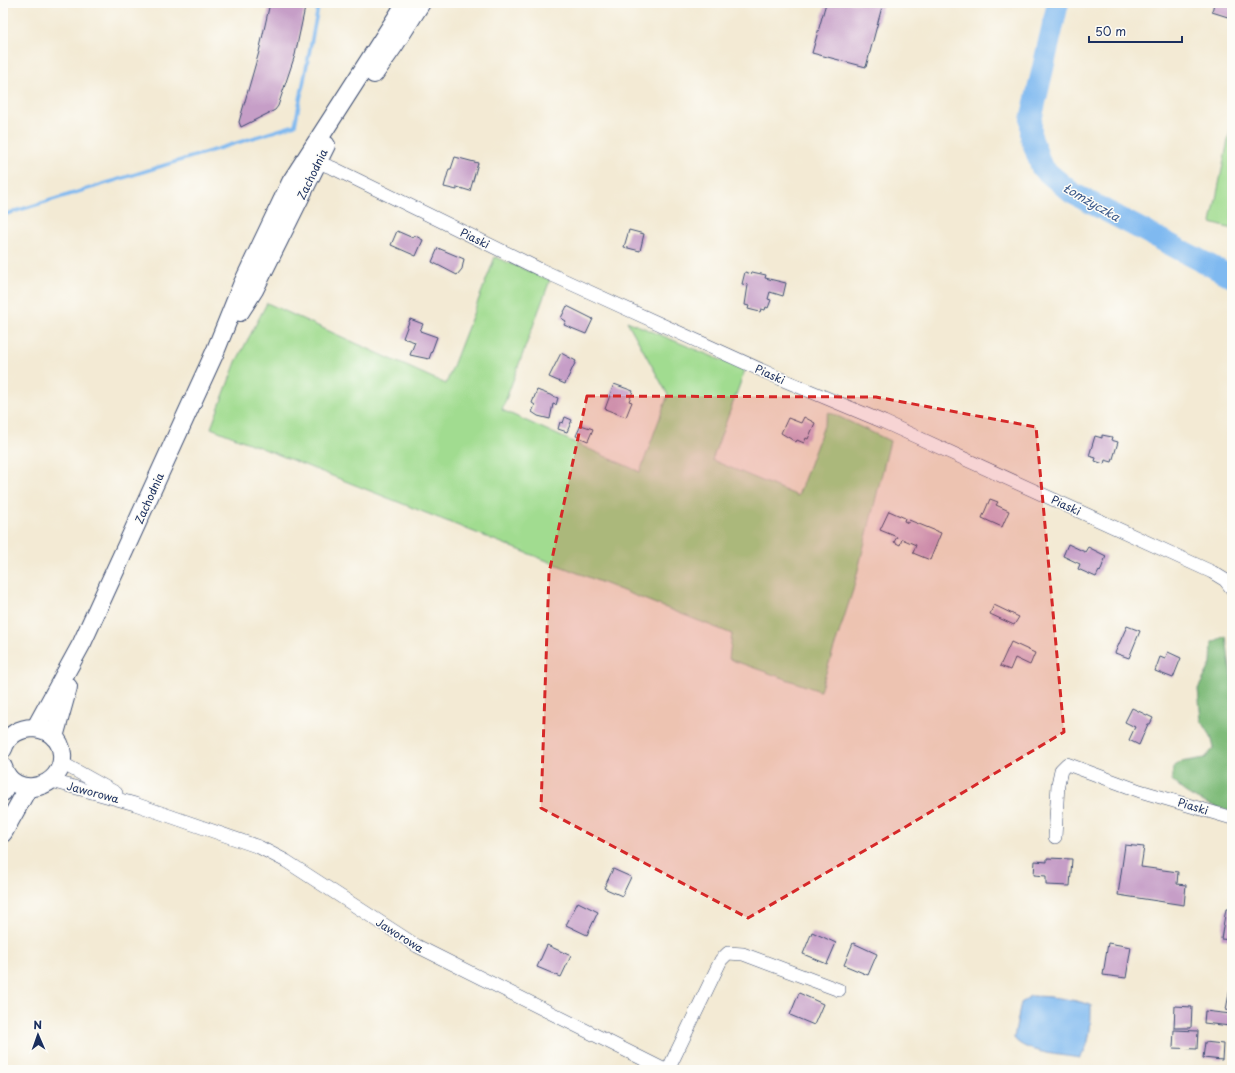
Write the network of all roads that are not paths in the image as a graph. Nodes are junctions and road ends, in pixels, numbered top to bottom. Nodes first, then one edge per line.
1 (406, 3) edge
2 (421, 3) edge
3 (311, 159) junction
4 (1232, 589) edge
5 (82, 643) junction
6 (36, 727) junction
7 (54, 736) junction
8 (5, 741) edge
9 (62, 763) junction
10 (5, 779) edge
11 (52, 781) junction
12 (28, 788) junction
13 (135, 804) junction
14 (1232, 818) edge
15 (3, 833) edge
16 (1055, 837) dead end
17 (839, 990) dead end
18 (665, 1070) edge
19 (668, 1070) edge

1 - 3 main road, Zachodnia
2 - 3 main road, Zachodnia
3 - 4 street, Piaski
3 - 5 main road, Zachodnia
5 - 6 main road, Zachodnia
5 - 7 main road, Zachodnia
6 - 7 main road
6 - 8 main road
7 - 9 main road
9 - 11 main road
9 - 13 street, Jaworowa
10 - 12 main road
11 - 12 main road
11 - 13 street, Jaworowa
12 - 15 main road
13 - 18 street, Jaworowa
14 - 16 street, Piaski
17 - 19 street

